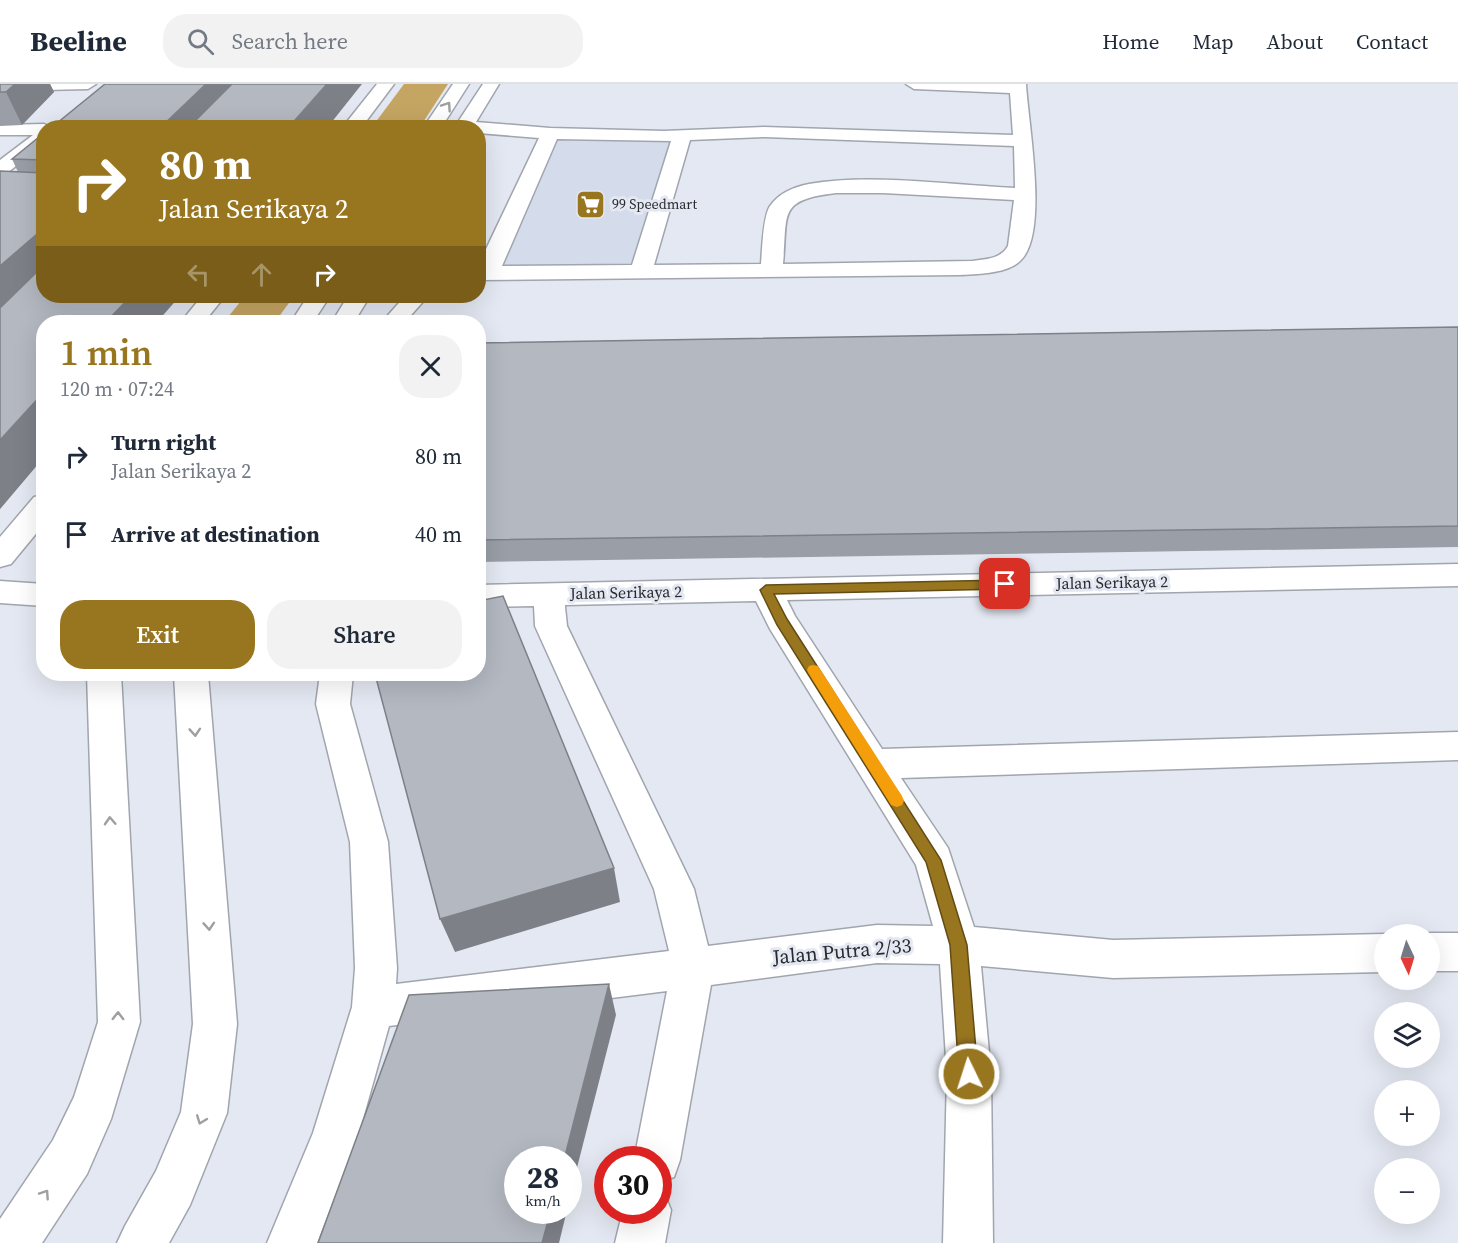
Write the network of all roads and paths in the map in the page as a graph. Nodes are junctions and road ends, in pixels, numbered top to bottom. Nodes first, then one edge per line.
1 (109, 84) edge
2 (386, 84) edge
3 (461, 84) edge
4 (491, 84) edge
5 (914, 84) edge
6 (0, 86) edge
7 (1018, 86) edge
8 (89, 91) edge
9 (357, 120) edge
10 (437, 120) edge
11 (468, 120) edge
12 (36, 129) edge
13 (486, 129) edge
14 (0, 130) edge
15 (550, 133) junction
16 (682, 136) junction
17 (36, 141) edge
18 (1023, 141) junction
19 (1, 168) edge
20 (1025, 195) junction
21 (486, 268) edge
22 (771, 270) junction
23 (486, 272) edge
24 (641, 272) junction
25 (208, 303) edge
26 (411, 303) edge
27 (198, 315) edge
28 (399, 315) edge
29 (36, 514) edge
30 (0, 557) edge
31 (1458, 575) edge
32 (766, 590) junction
33 (0, 592) edge
34 (36, 594) edge
35 (553, 594) junction
36 (486, 596) edge
37 (104, 681) edge
38 (191, 681) edge
39 (335, 681) edge
40 (1458, 746) edge
41 (873, 764) junction
42 (958, 945) junction
43 (1440, 952) edge
44 (1458, 952) edge
45 (1374, 953) edge
46 (693, 967) junction
47 (373, 1007) junction
48 (660, 1146) edge
49 (644, 1224) edge
50 (13, 1243) edge
51 (142, 1243) edge
52 (292, 1243) edge
53 (640, 1243) edge
54 (968, 1243) edge

1 - 8 street
2 - 9 street
10 -> 3 street
4 - 11 street
5 - 7 street
6 - 8 street
7 - 18 street
12 - 14 street
13 - 15 street
15 - 16 street
15 - 21 street
16 - 18 street
16 - 24 street
17 - 19 street
18 - 20 street
20 - 22 street
20 - 22 street
22 - 24 street
23 - 24 street
25 - 27 street
26 - 28 street
29 - 30 street
31 - 32 street, Jalan Serikaya 2
32 - 35 street, Jalan Serikaya 2
32 - 41 street
33 - 34 street
35 - 36 street, Jalan Serikaya 2
35 - 46 street
50 -> 37 street
38 -> 51 street
39 - 47 street
40 - 41 street
41 - 42 street
42 - 45 street, Jalan Putra 2/33
42 - 46 street, Jalan Putra 2/33
42 - 54 street
43 - 44 street
46 - 47 street, Jalan Putra 2/33
46 - 48 street
47 - 52 street
49 - 53 street

